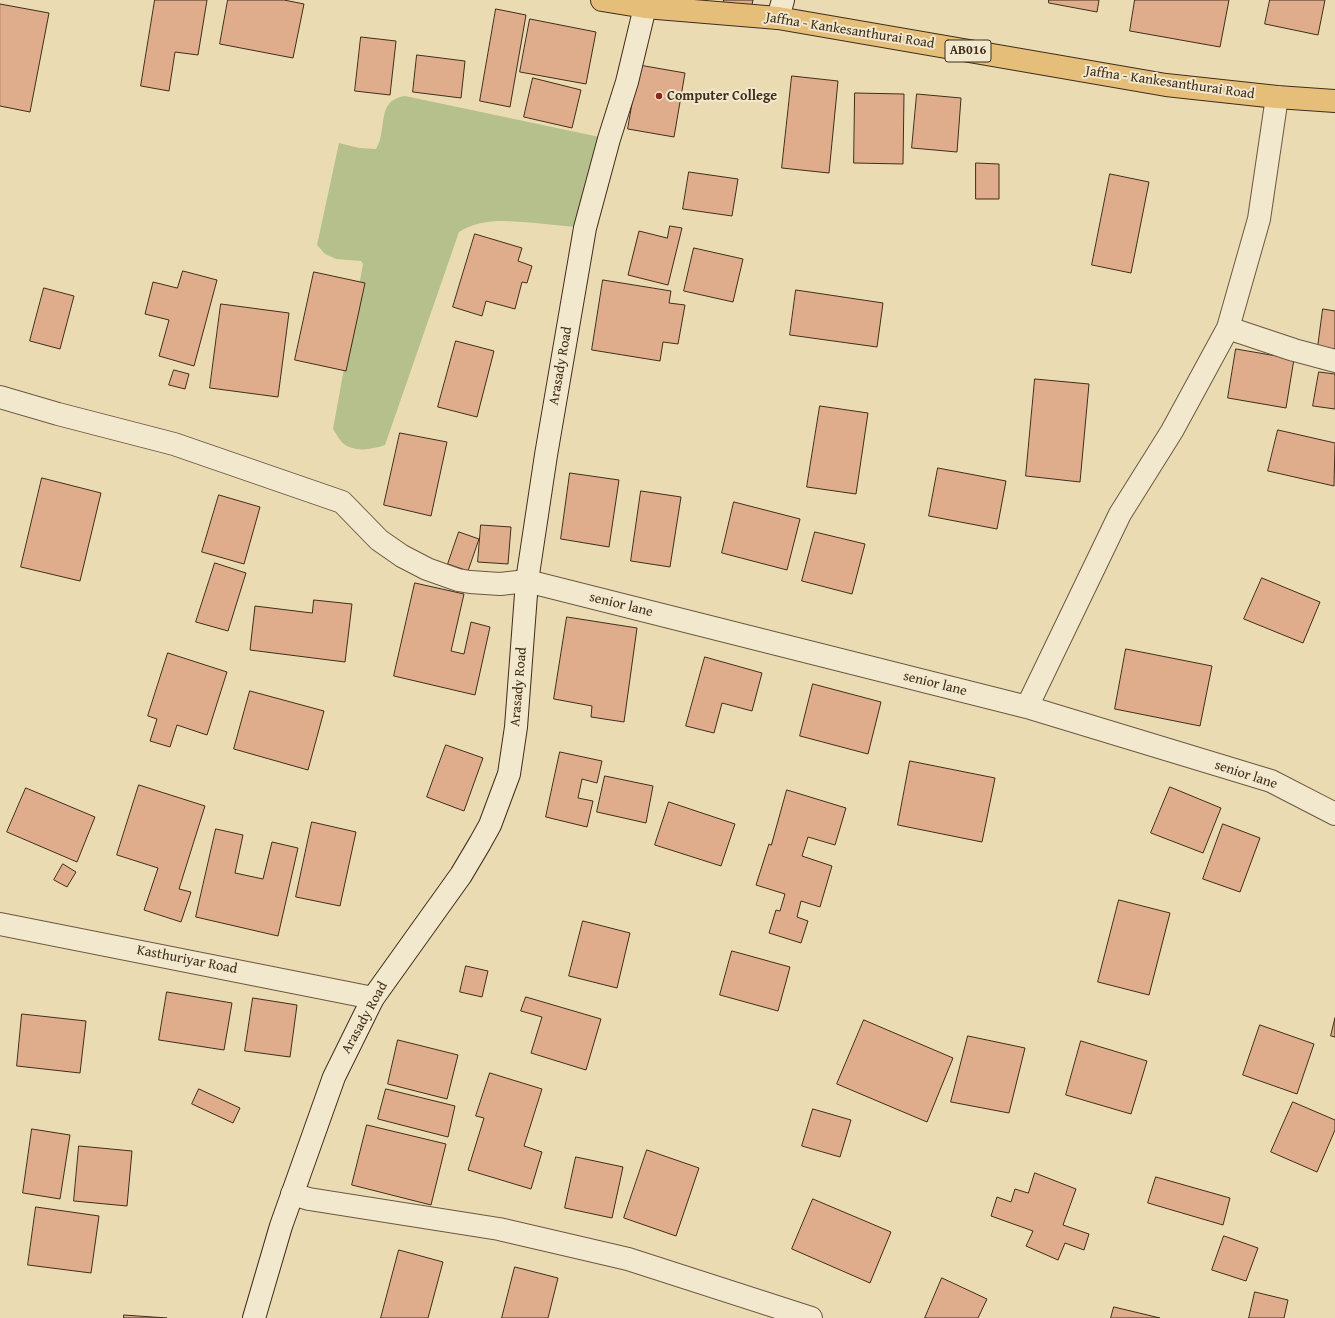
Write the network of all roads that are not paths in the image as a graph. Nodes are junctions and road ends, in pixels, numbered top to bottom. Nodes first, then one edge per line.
1 (602, 0) edge
2 (645, 7) junction
3 (780, 9) edge
4 (1277, 97) junction
5 (1335, 101) edge
6 (1228, 328) junction
7 (1335, 361) edge
8 (0, 397) edge
9 (527, 581) junction
10 (1027, 707) junction
11 (1335, 814) edge
12 (0, 924) edge
13 (373, 998) junction
14 (292, 1194) junction
15 (254, 1318) edge
16 (811, 1318) edge

1 - 2 main road, Jaffna - Kankesanthurai Road / AB016
2 - 3 main road, Jaffna - Kankesanthurai Road / AB016
2 - 9 street, Arasady Road
3 - 4 main road, Jaffna - Kankesanthurai Road / AB016
4 - 5 main road, Jaffna - Kankesanthurai Road / AB016
4 - 6 street
6 - 7 street
6 - 10 street
8 - 9 street
9 - 10 street, senior lane
9 - 13 street, Arasady Road
10 - 11 street, senior lane
12 - 13 street, Kasthuriyar Road
13 - 14 street, Arasady Road
14 - 15 street, Arasady Road
14 - 16 street

